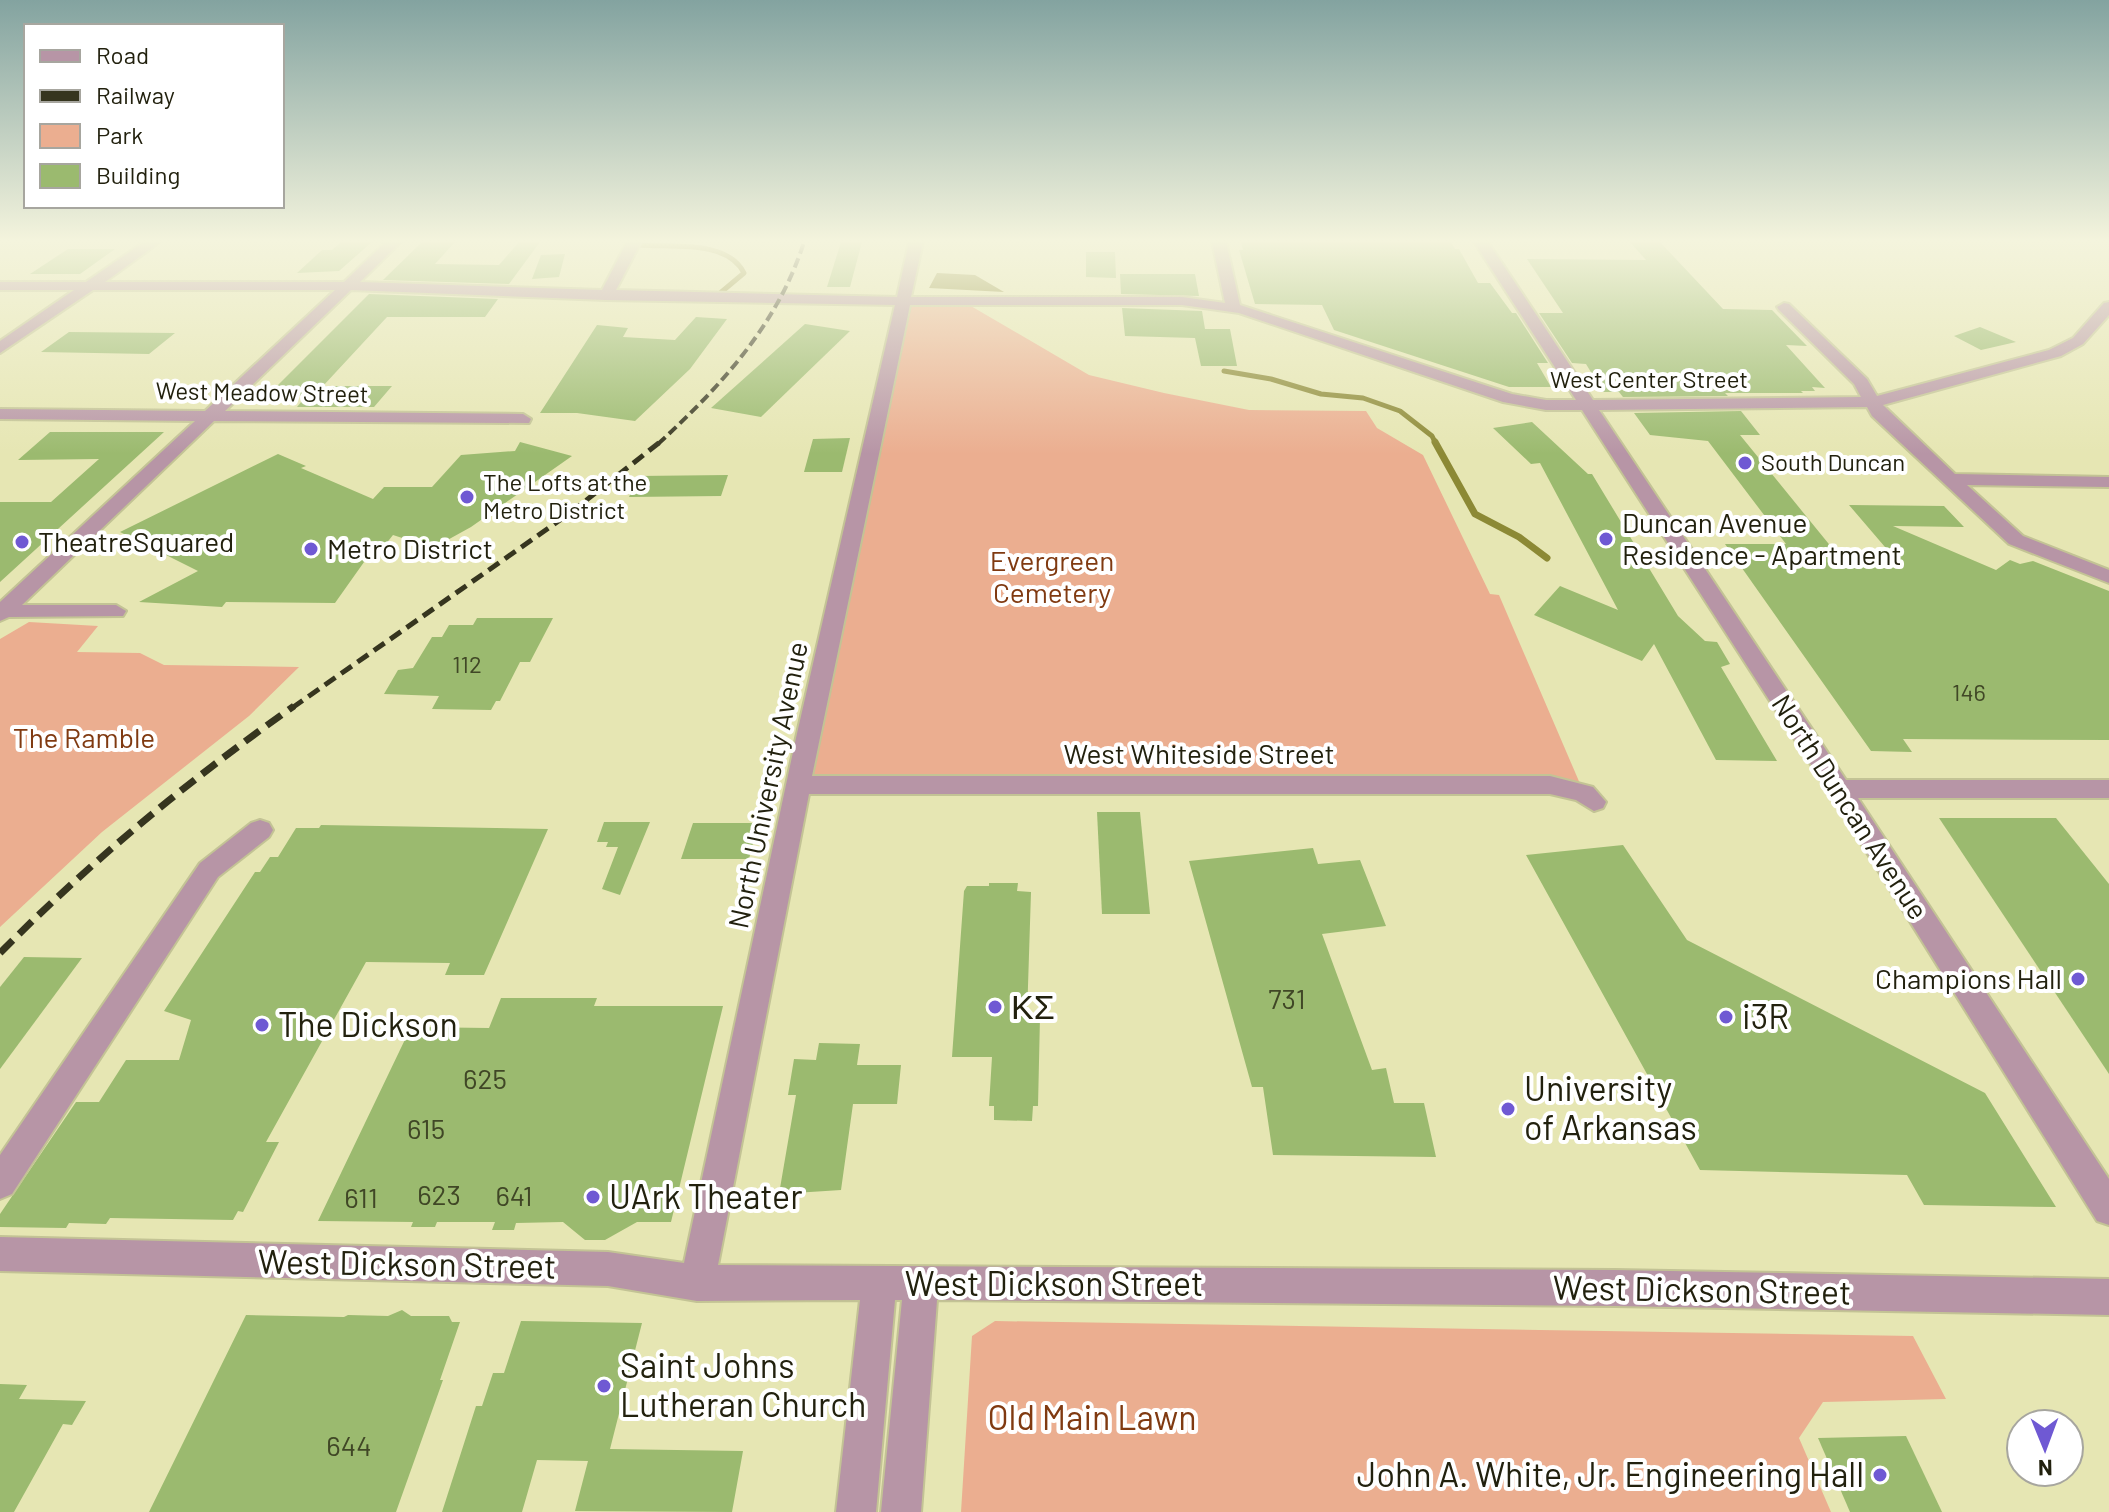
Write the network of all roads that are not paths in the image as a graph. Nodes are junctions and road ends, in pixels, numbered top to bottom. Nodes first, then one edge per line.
1 (51, 313) edge
2 (321, 313) edge
3 (900, 313) edge
4 (1248, 313) edge
5 (1527, 313) edge
6 (1790, 313) edge
7 (2103, 313) edge
8 (0, 348) edge
9 (1874, 402) junction
10 (1588, 406) junction
11 (0, 414) edge
12 (213, 415) junction
13 (523, 419) dead end
14 (1949, 479) junction
15 (2109, 482) edge
16 (2109, 577) edge
17 (116, 611) dead end
18 (1, 612) edge
19 (799, 785) junction
20 (1839, 789) junction
21 (2109, 789) edge
22 (1594, 802) dead end
23 (260, 830) dead end
24 (0, 1183) edge
25 (2109, 1209) edge
26 (0, 1254) edge
27 (697, 1283) junction
28 (879, 1284) junction
29 (921, 1284) junction
30 (2109, 1297) edge
31 (856, 1512) edge
32 (901, 1512) edge

1 - 8 street
2 - 12 street
3 - 19 street, North University Avenue
4 - 10 street, West Center Street
5 - 10 street, North Duncan Avenue
6 - 9 street
7 - 9 street, West Center Street
9 - 10 street, West Center Street
9 - 14 street
10 - 20 street, North Duncan Avenue
11 - 12 street, West Meadow Street
12 - 13 street, West Meadow Street
12 - 18 street
14 - 15 street
14 - 16 street
17 - 18 street
19 - 22 street, West Whiteside Street
19 - 27 street, North University Avenue
20 - 21 street
20 - 25 street, North Duncan Avenue
23 - 24 street
26 - 27 street, West Dickson Street
27 - 28 street, West Dickson Street
28 - 29 street, West Dickson Street
28 - 31 street
29 - 30 street, West Dickson Street
29 - 32 street

